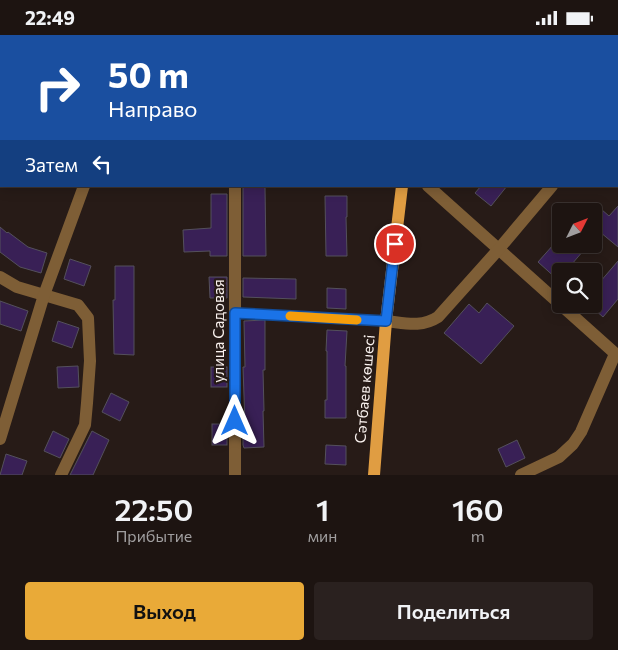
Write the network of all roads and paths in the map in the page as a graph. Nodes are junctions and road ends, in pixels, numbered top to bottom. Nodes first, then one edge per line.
1 (84, 187) edge
2 (235, 187) edge
3 (402, 187) edge
4 (429, 187) edge
5 (551, 187) edge
6 (498, 249) junction
7 (0, 277) edge
8 (44, 295) junction
9 (235, 313) junction
10 (386, 321) junction
11 (617, 355) edge
12 (0, 439) edge
13 (61, 475) edge
14 (235, 475) edge
15 (374, 475) edge
16 (521, 475) edge

1 - 8 street
2 - 9 street, улица Садовая
3 - 10 main road, Сәтбаев көшесі
4 - 6 street
5 - 6 street
6 - 10 street
6 - 11 street
7 - 8 street
8 - 12 street
8 - 13 street
9 - 10 lane
9 - 14 street, улица Садовая
10 - 15 main road, Сәтбаев көшесі
11 - 16 street

